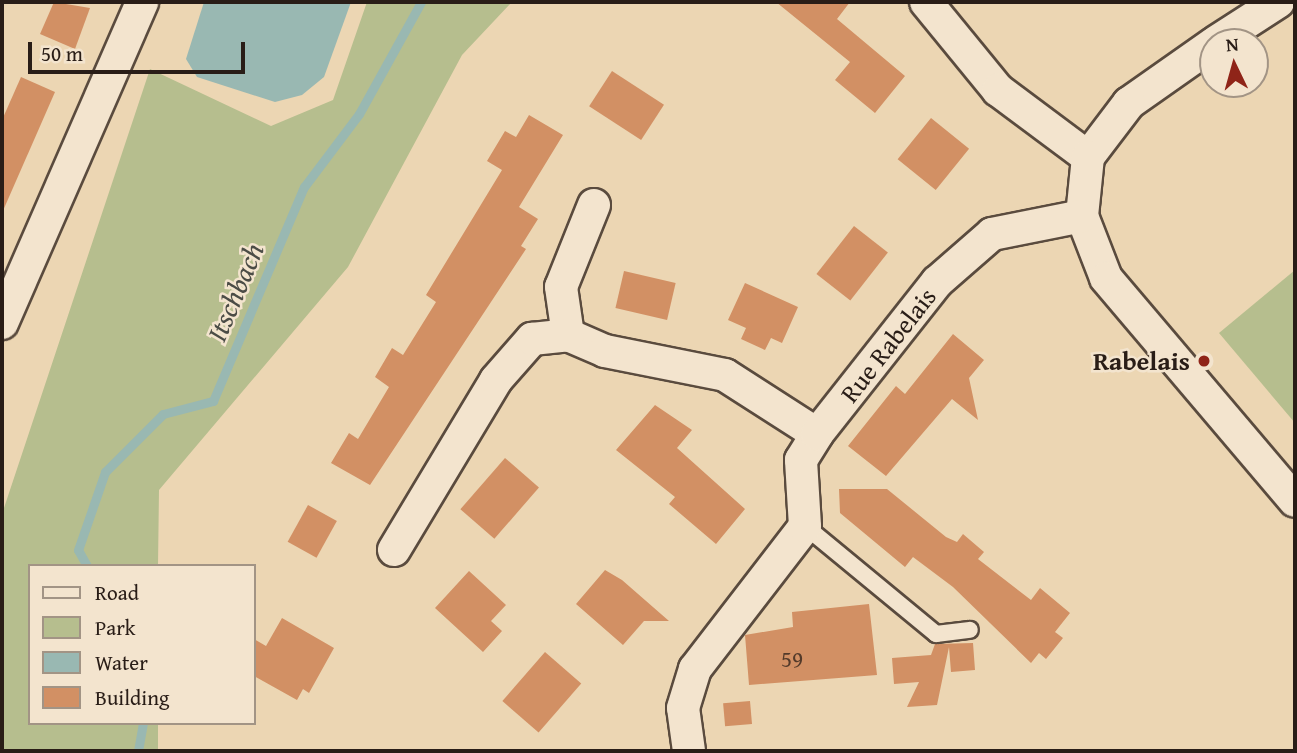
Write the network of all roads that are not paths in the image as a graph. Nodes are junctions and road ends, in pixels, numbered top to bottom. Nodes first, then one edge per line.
1 (142, 2) edge
2 (926, 2) edge
3 (1279, 2) edge
4 (1238, 28) edge
5 (1199, 54) edge
6 (1088, 157) junction
7 (594, 205) dead end
8 (1082, 216) junction
9 (11, 283) edge
10 (2, 323) edge
11 (568, 335) junction
12 (817, 434) junction
13 (1295, 501) edge
14 (805, 526) junction
15 (394, 550) dead end
16 (970, 630) dead end
17 (689, 751) edge

1 - 9 street
2 - 6 street
3 - 4 street
5 - 6 street
6 - 8 street
7 - 11 street
8 - 12 street, Rue Rabelais
8 - 13 street
9 - 10 street
11 - 12 street
11 - 15 street
12 - 14 street, Rue Rabelais
14 - 16 lane
14 - 17 street

